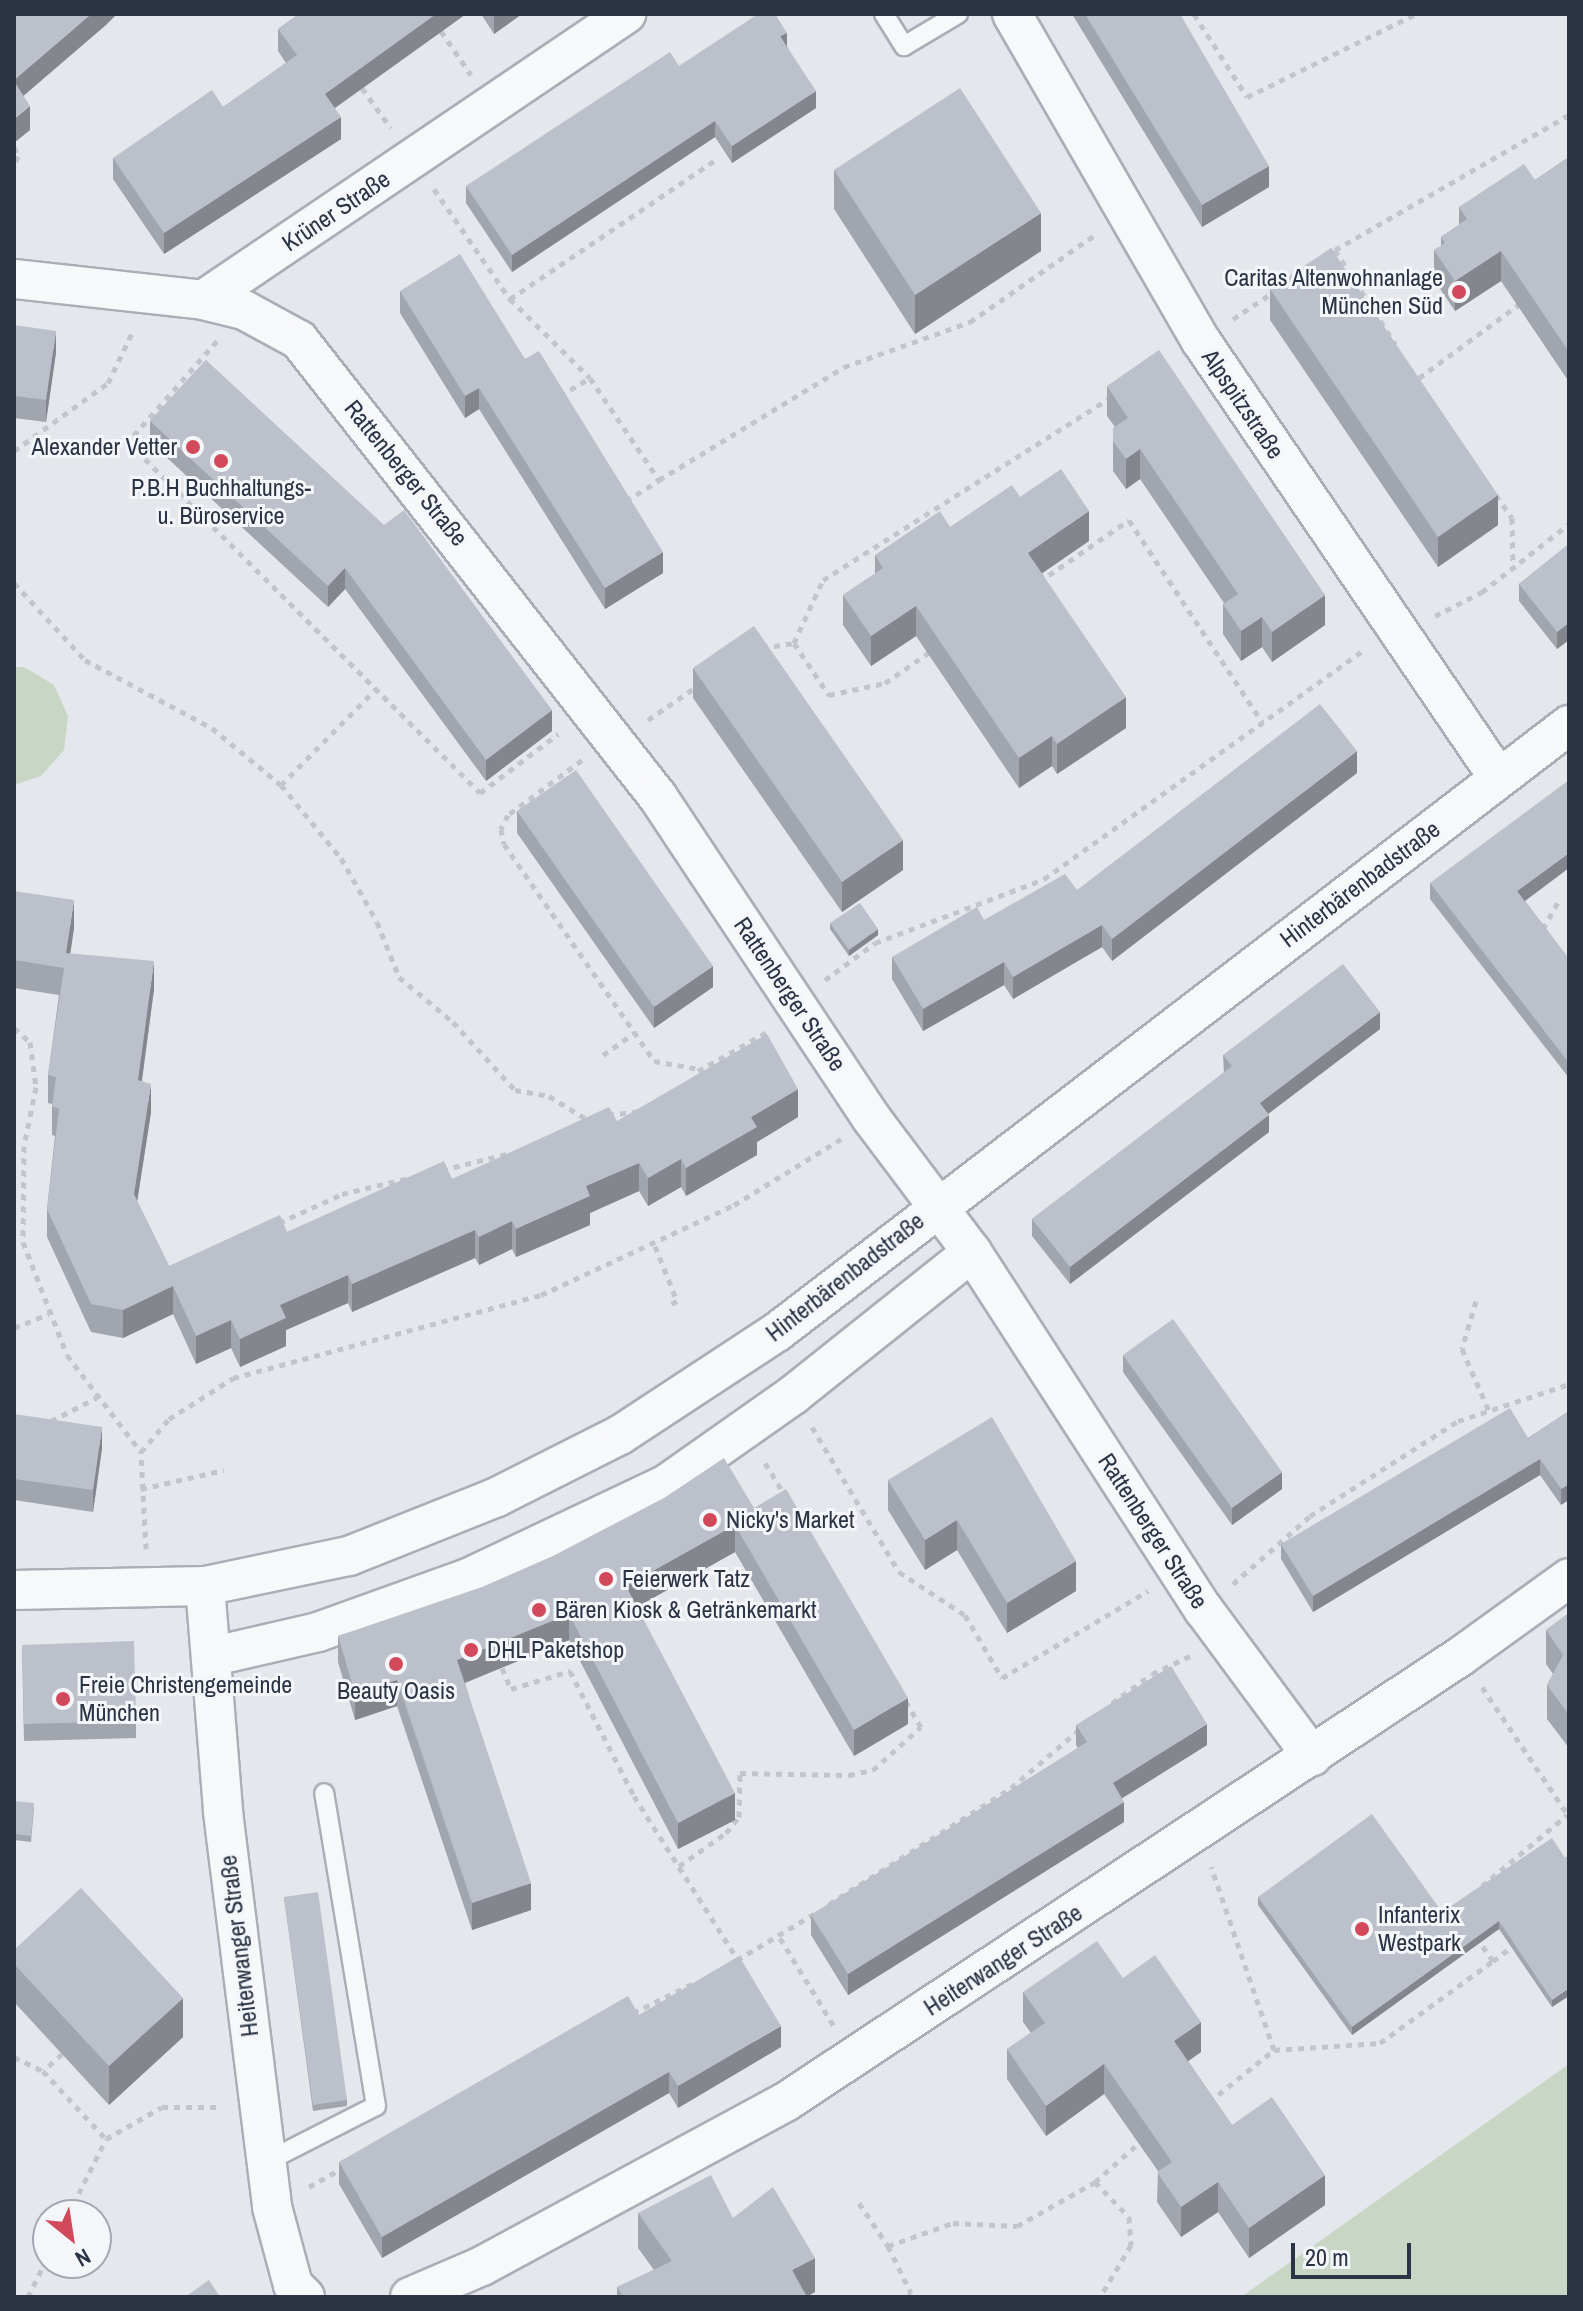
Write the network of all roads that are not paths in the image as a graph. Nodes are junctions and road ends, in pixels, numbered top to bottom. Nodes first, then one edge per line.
1 (626, 14) edge
2 (884, 14) edge
3 (958, 14) edge
4 (1012, 14) edge
5 (14, 279) edge
6 (203, 300) junction
7 (1569, 725) edge
8 (1498, 777) junction
9 (939, 1205) junction
10 (972, 1252) junction
11 (1569, 1578) edge
12 (205, 1586) junction
13 (14, 1590) edge
14 (214, 1656) junction
15 (1312, 1756) junction
16 (324, 1793) dead end
17 (266, 2162) junction
18 (305, 2297) edge
19 (410, 2297) edge

1 - 6 street, Krüner Straße
2 - 3 lane
4 - 8 street, Alpspitzstraße
5 - 6 street
6 - 9 street, Rattenberger Straße
7 - 8 street, Hinterbärenbadstraße
8 - 9 street, Hinterbärenbadstraße
9 - 10 street, Rattenberger Straße
9 - 12 street, Hinterbärenbadstraße
10 - 14 street
10 - 15 street, Rattenberger Straße
11 - 15 street, Heiterwanger Straße
12 - 13 street, Hinterbärenbadstraße
12 - 14 street, Heiterwanger Straße
14 - 17 street, Heiterwanger Straße
15 - 19 street, Heiterwanger Straße
16 - 17 lane
17 - 18 street, Heiterwanger Straße

